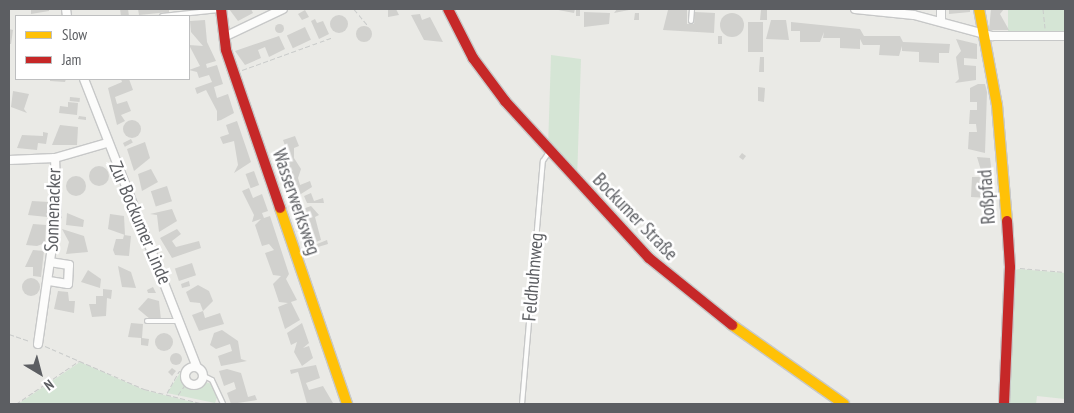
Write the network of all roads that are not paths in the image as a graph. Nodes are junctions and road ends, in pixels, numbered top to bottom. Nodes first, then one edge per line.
1 (221, 9) edge
2 (283, 9) edge
3 (448, 9) edge
4 (692, 9) edge
5 (855, 9) edge
6 (941, 9) edge
7 (979, 9) edge
8 (884, 10) edge
9 (914, 12) edge
10 (170, 15) edge
11 (691, 21) dead end
12 (941, 21) junction
13 (984, 35) junction
14 (1065, 36) edge
15 (224, 37) junction
16 (84, 80) edge
17 (107, 143) junction
18 (549, 152) junction
19 (55, 158) junction
20 (9, 160) edge
21 (51, 262) junction
22 (49, 281) junction
23 (147, 321) dead end
24 (181, 321) junction
25 (38, 344) road end
26 (197, 367) junction
27 (204, 376) junction
28 (223, 404) edge
29 (347, 404) edge
30 (522, 404) edge
31 (844, 404) edge
32 (1004, 404) edge

1 - 10 lane
1 - 15 street, Wasserwerksweg
2 - 15 street
3 - 18 street, Bockumer Straße
4 - 11 lane
5 - 8 street
6 - 12 street
7 - 13 street, Roßpfad
8 - 9 street
9 - 12 street
12 - 13 street
13 - 14 street
13 - 32 street, Roßpfad
15 - 29 street, Wasserwerksweg
16 - 17 street, Zur Bockumer Linde
17 - 19 street, Sonnenacker
17 - 24 street, Zur Bockumer Linde
18 - 30 lane, Feldhuhnweg
18 - 31 street, Bockumer Straße
19 - 20 street, Sonnenacker
19 - 21 street, Sonnenacker
21 - 22 street, Sonnenacker
21 - 22 street, Sonnenacker
22 - 25 street, Sonnenacker
23 - 24 lane
24 - 26 street, Zur Bockumer Linde
26 - 27 street, Zur Bockumer Linde
26 - 27 street
27 - 28 lane, Zur Bockumer Linde

